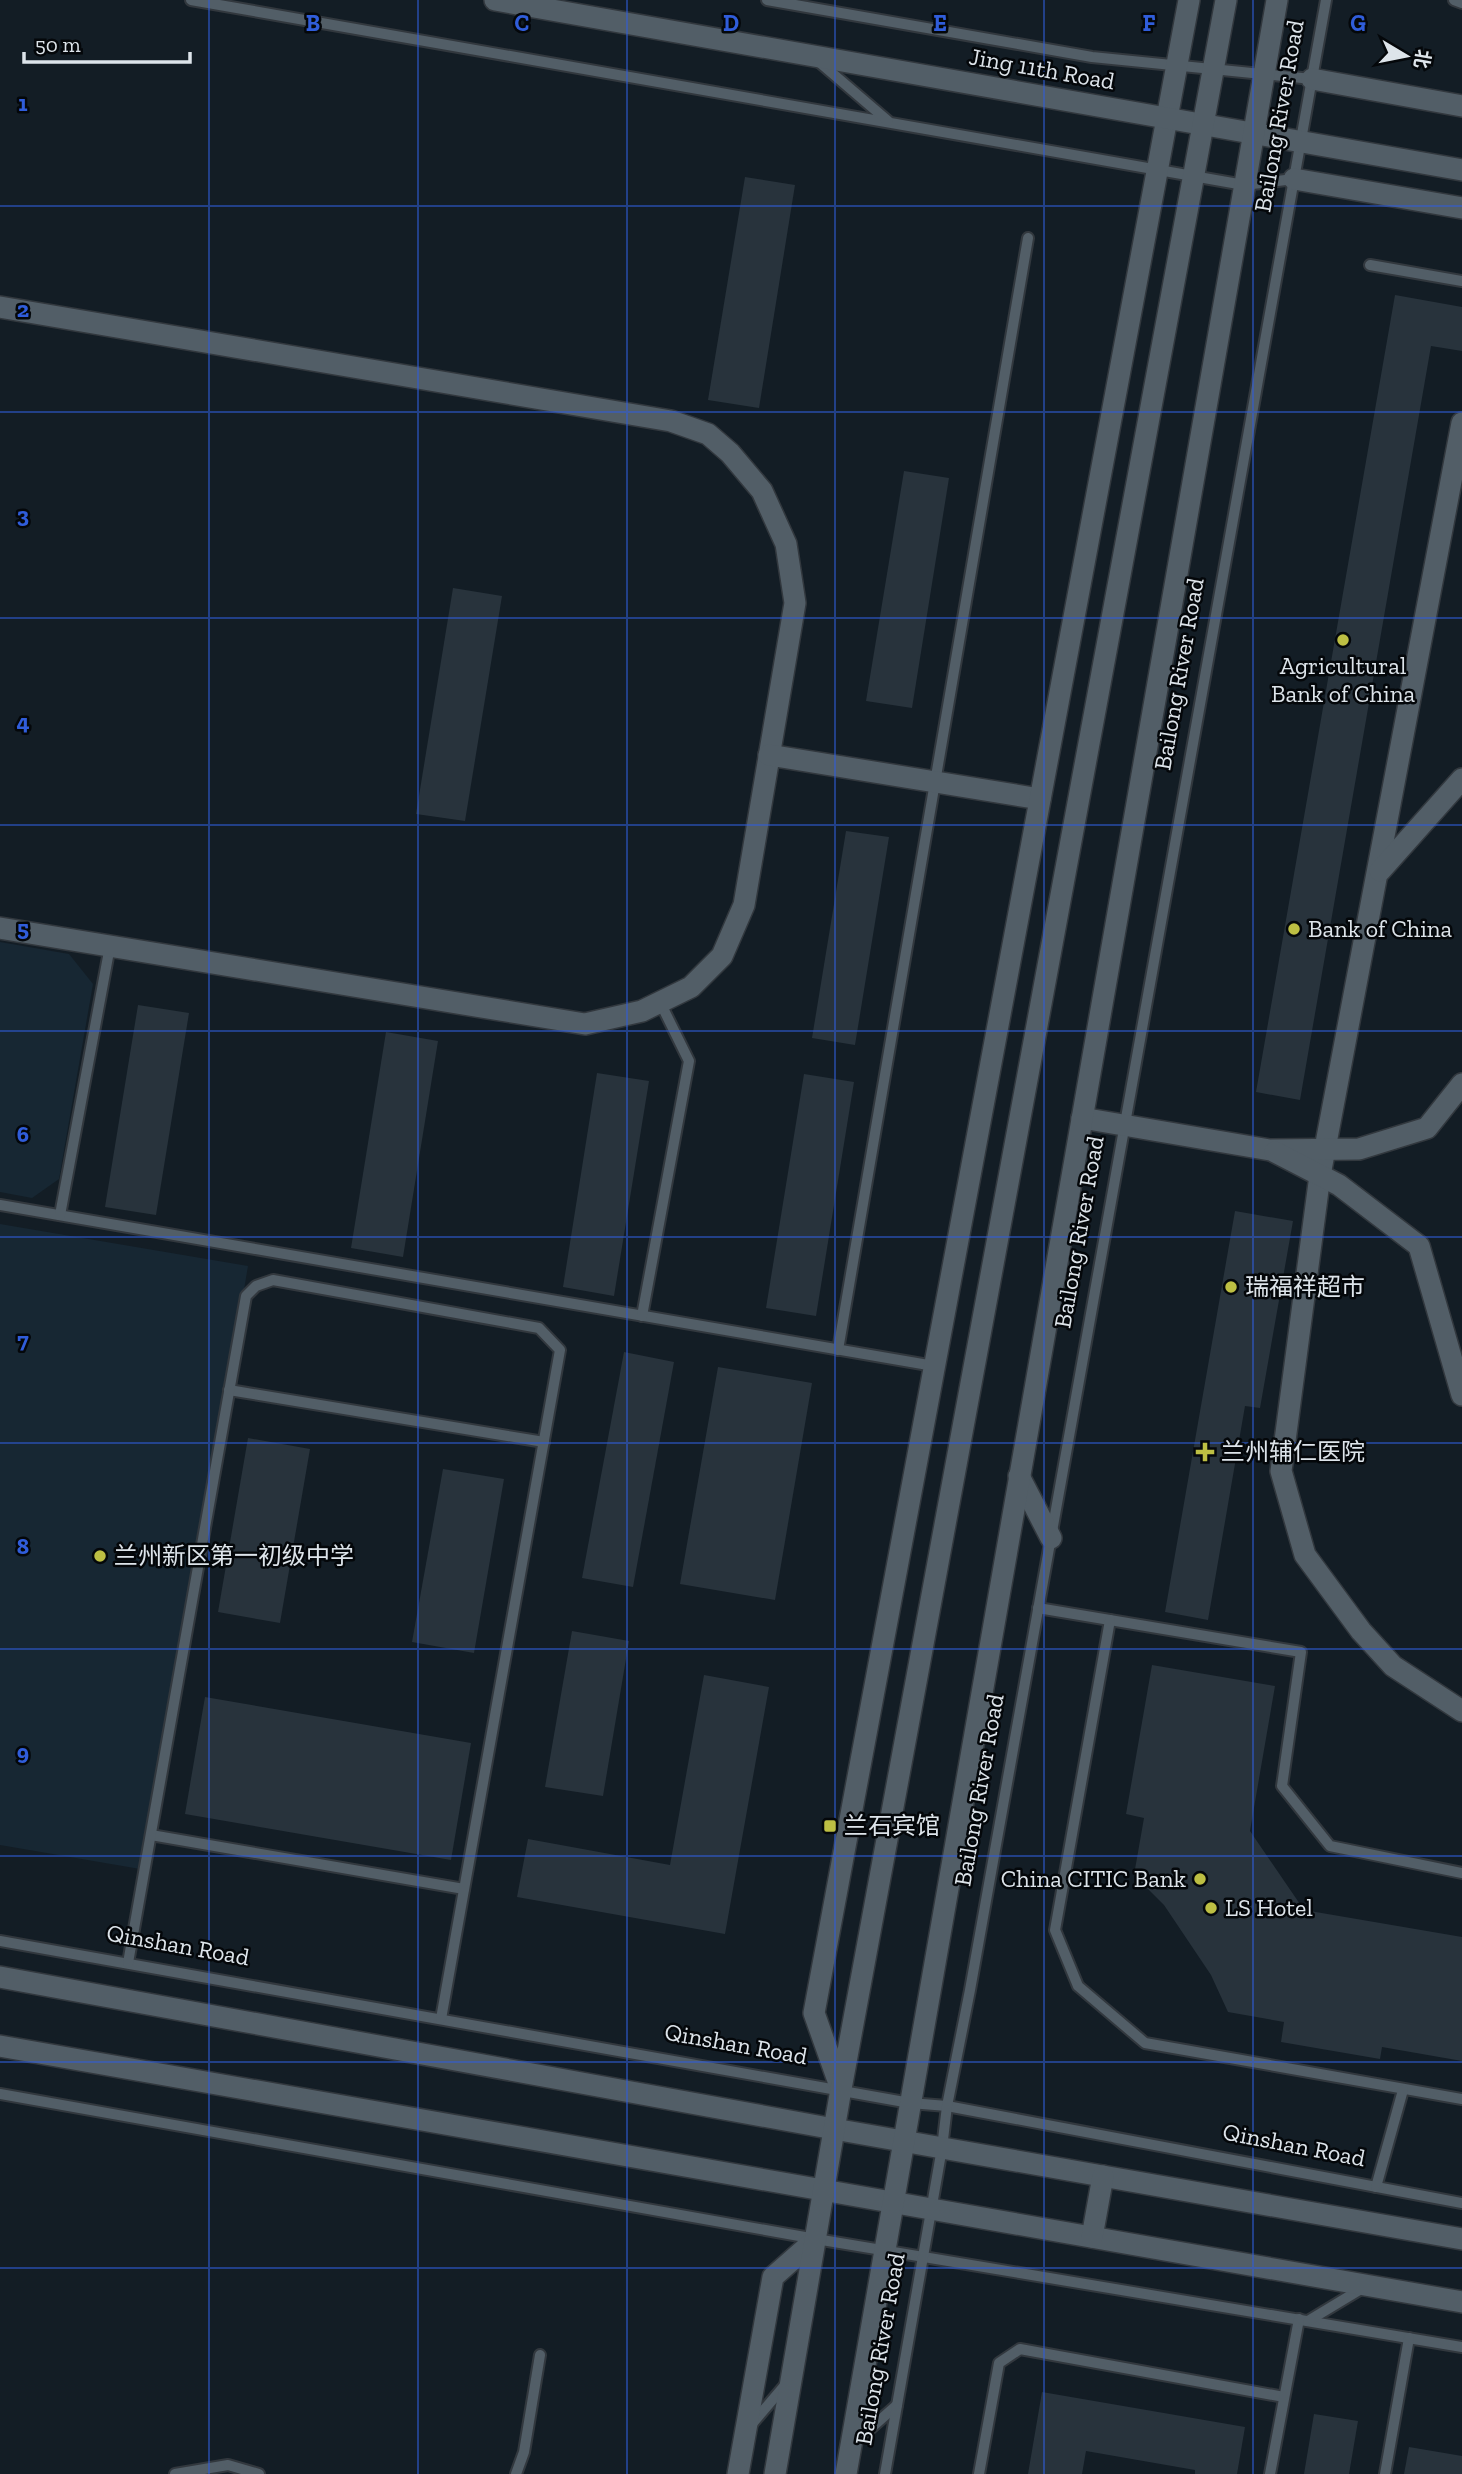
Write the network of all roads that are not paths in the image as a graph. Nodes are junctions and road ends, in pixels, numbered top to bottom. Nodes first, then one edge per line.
1 (191, 0) edge
2 (495, 0) edge
3 (767, 0) edge
4 (1189, 0) edge
5 (1226, 0) edge
6 (1277, 0) edge
7 (1326, 0) edge
8 (1454, 0) edge
9 (1462, 3) edge
10 (814, 57) junction
11 (1177, 65) junction
12 (1213, 69) junction
13 (1264, 74) junction
14 (1312, 79) junction
15 (1462, 106) edge
16 (1167, 117) junction
17 (890, 123) junction
18 (1204, 124) junction
19 (1253, 133) junction
20 (1300, 141) junction
21 (1157, 170) junction
22 (1462, 170) edge
23 (1194, 176) junction
24 (1294, 178) junction
25 (1244, 185) junction
26 (1462, 208) edge
27 (1028, 238) dead end
28 (1370, 265) dead end
29 (1462, 281) edge
30 (0, 307) edge
31 (1462, 424) edge
32 (769, 755) junction
33 (1462, 779) edge
34 (935, 782) junction
35 (1040, 799) junction
36 (1378, 872) junction
37 (0, 928) edge
38 (110, 947) junction
39 (660, 1002) junction
40 (1462, 1084) edge
41 (1082, 1118) junction
42 (1124, 1125) junction
43 (1326, 1149) junction
44 (1270, 1150) junction
45 (1320, 1175) junction
46 (0, 1205) edge
47 (60, 1215) junction
48 (642, 1316) junction
49 (838, 1350) junction
50 (934, 1367) junction
51 (229, 1390) junction
52 (1462, 1395) edge
53 (544, 1442) junction
54 (1019, 1476) junction
55 (1051, 1538) junction
56 (1038, 1608) junction
57 (1110, 1620) junction
58 (1462, 1711) edge
59 (151, 1835) junction
60 (1462, 1872) edge
61 (464, 1889) junction
62 (0, 1941) edge
63 (128, 1963) junction
64 (0, 1977) edge
65 (441, 2019) junction
66 (0, 2046) edge
67 (841, 2089) junction
68 (1403, 2090) junction
69 (0, 2094) edge
70 (1462, 2099) edge
71 (910, 2104) junction
72 (947, 2106) junction
73 (834, 2129) junction
74 (903, 2141) junction
75 (942, 2148) junction
76 (1102, 2176) junction
77 (1376, 2187) junction
78 (824, 2190) junction
79 (892, 2203) junction
80 (1462, 2203) edge
81 (931, 2209) junction
82 (1092, 2237) junction
83 (816, 2239) junction
84 (1462, 2239) edge
85 (884, 2250) junction
86 (923, 2257) junction
87 (1367, 2286) junction
88 (1462, 2302) edge
89 (1303, 2320) junction
90 (1409, 2338) junction
91 (1462, 2347) edge
92 (540, 2355) dead end
93 (792, 2377) junction
94 (1284, 2397) junction
95 (897, 2405) junction
96 (746, 2432) junction
97 (851, 2445) junction
98 (175, 2474) edge
99 (259, 2474) edge
100 (516, 2474) edge
101 (738, 2474) edge
102 (775, 2474) edge
103 (846, 2474) edge
104 (885, 2474) edge
105 (979, 2474) edge
106 (1269, 2474) edge
107 (1385, 2474) edge

1 - 17 lane
2 - 10 street, Jing 11th Road
3 - 11 lane
4 - 11 street
5 - 12 street
6 - 13 street, Bailong River Road
7 - 14 lane, Bailong River Road
8 - 9 lane
10 - 16 street, Jing 11th Road
10 - 17 lane
11 - 12 lane
11 - 16 street
12 - 13 lane
12 - 18 street
13 - 14 lane
13 - 19 street, Bailong River Road
14 - 15 street
14 - 20 lane, Bailong River Road
16 - 18 street, Jing 11th Road
16 - 21 street
17 - 21 lane
18 - 19 street, Jing 11th Road
18 - 23 street
19 - 20 street, Jing 11th Road
19 - 25 street, Bailong River Road
20 - 22 street, Jing 11th Road
20 - 24 lane, Bailong River Road
21 - 23 lane
21 - 35 street
23 - 25 lane
23 - 67 street
24 - 25 lane
24 - 26 street
24 - 42 lane, Bailong River Road
25 - 41 street, Bailong River Road
27 - 34 lane
28 - 29 lane
30 - 32 street
31 - 36 street
32 - 34 street
32 - 39 street
33 - 36 street
34 - 35 street
34 - 49 lane
35 - 50 street
36 - 43 street
37 - 38 street
38 - 39 street
38 - 47 lane
39 - 48 lane
40 - 43 street
41 - 42 street
41 - 54 street, Bailong River Road
42 - 44 street
42 - 55 lane, Bailong River Road
43 - 44 street
43 - 45 street
44 - 45 street
45 - 52 street
45 - 58 street
46 - 47 lane
47 - 48 lane
48 - 49 lane
49 - 50 lane
50 - 67 street
51 - 53 lane
51 - 53 lane
51 - 59 lane
53 - 61 lane
54 - 55 street
54 - 71 street, Bailong River Road
55 - 56 lane, Bailong River Road
56 - 57 lane
56 - 72 lane, Bailong River Road
57 - 60 lane
57 - 68 lane
59 - 61 lane
59 - 63 lane
61 - 65 lane
62 - 63 lane, Qinshan Road
63 - 65 lane, Qinshan Road
64 - 73 street
65 - 67 lane, Qinshan Road
66 - 78 street
67 - 71 lane, Qinshan Road
67 - 73 street
68 - 70 lane
68 - 77 lane
69 - 83 lane
71 - 72 lane, Qinshan Road
71 - 74 street, Bailong River Road
72 - 75 lane, Bailong River Road
72 - 77 lane, Qinshan Road
73 - 74 street
73 - 78 street
74 - 75 street
74 - 79 street, Bailong River Road
75 - 76 street
75 - 81 lane, Bailong River Road
76 - 82 street
76 - 84 street
77 - 80 lane, Qinshan Road
78 - 79 street
78 - 83 street
79 - 81 street
79 - 85 street, Bailong River Road
81 - 82 street
81 - 86 lane, Bailong River Road
82 - 87 street
83 - 85 lane
83 - 93 street
83 - 96 street
85 - 86 lane
85 - 97 street, Bailong River Road
86 - 89 lane
86 - 95 lane, Bailong River Road
87 - 88 street
87 - 89 lane
89 - 90 lane
89 - 94 lane
90 - 91 lane
90 - 107 lane
92 - 100 lane
93 - 96 lane
93 - 102 street
94 - 105 lane
94 - 106 lane
95 - 97 lane
95 - 104 lane, Bailong River Road
96 - 101 street
97 - 103 street, Bailong River Road
98 - 99 lane

